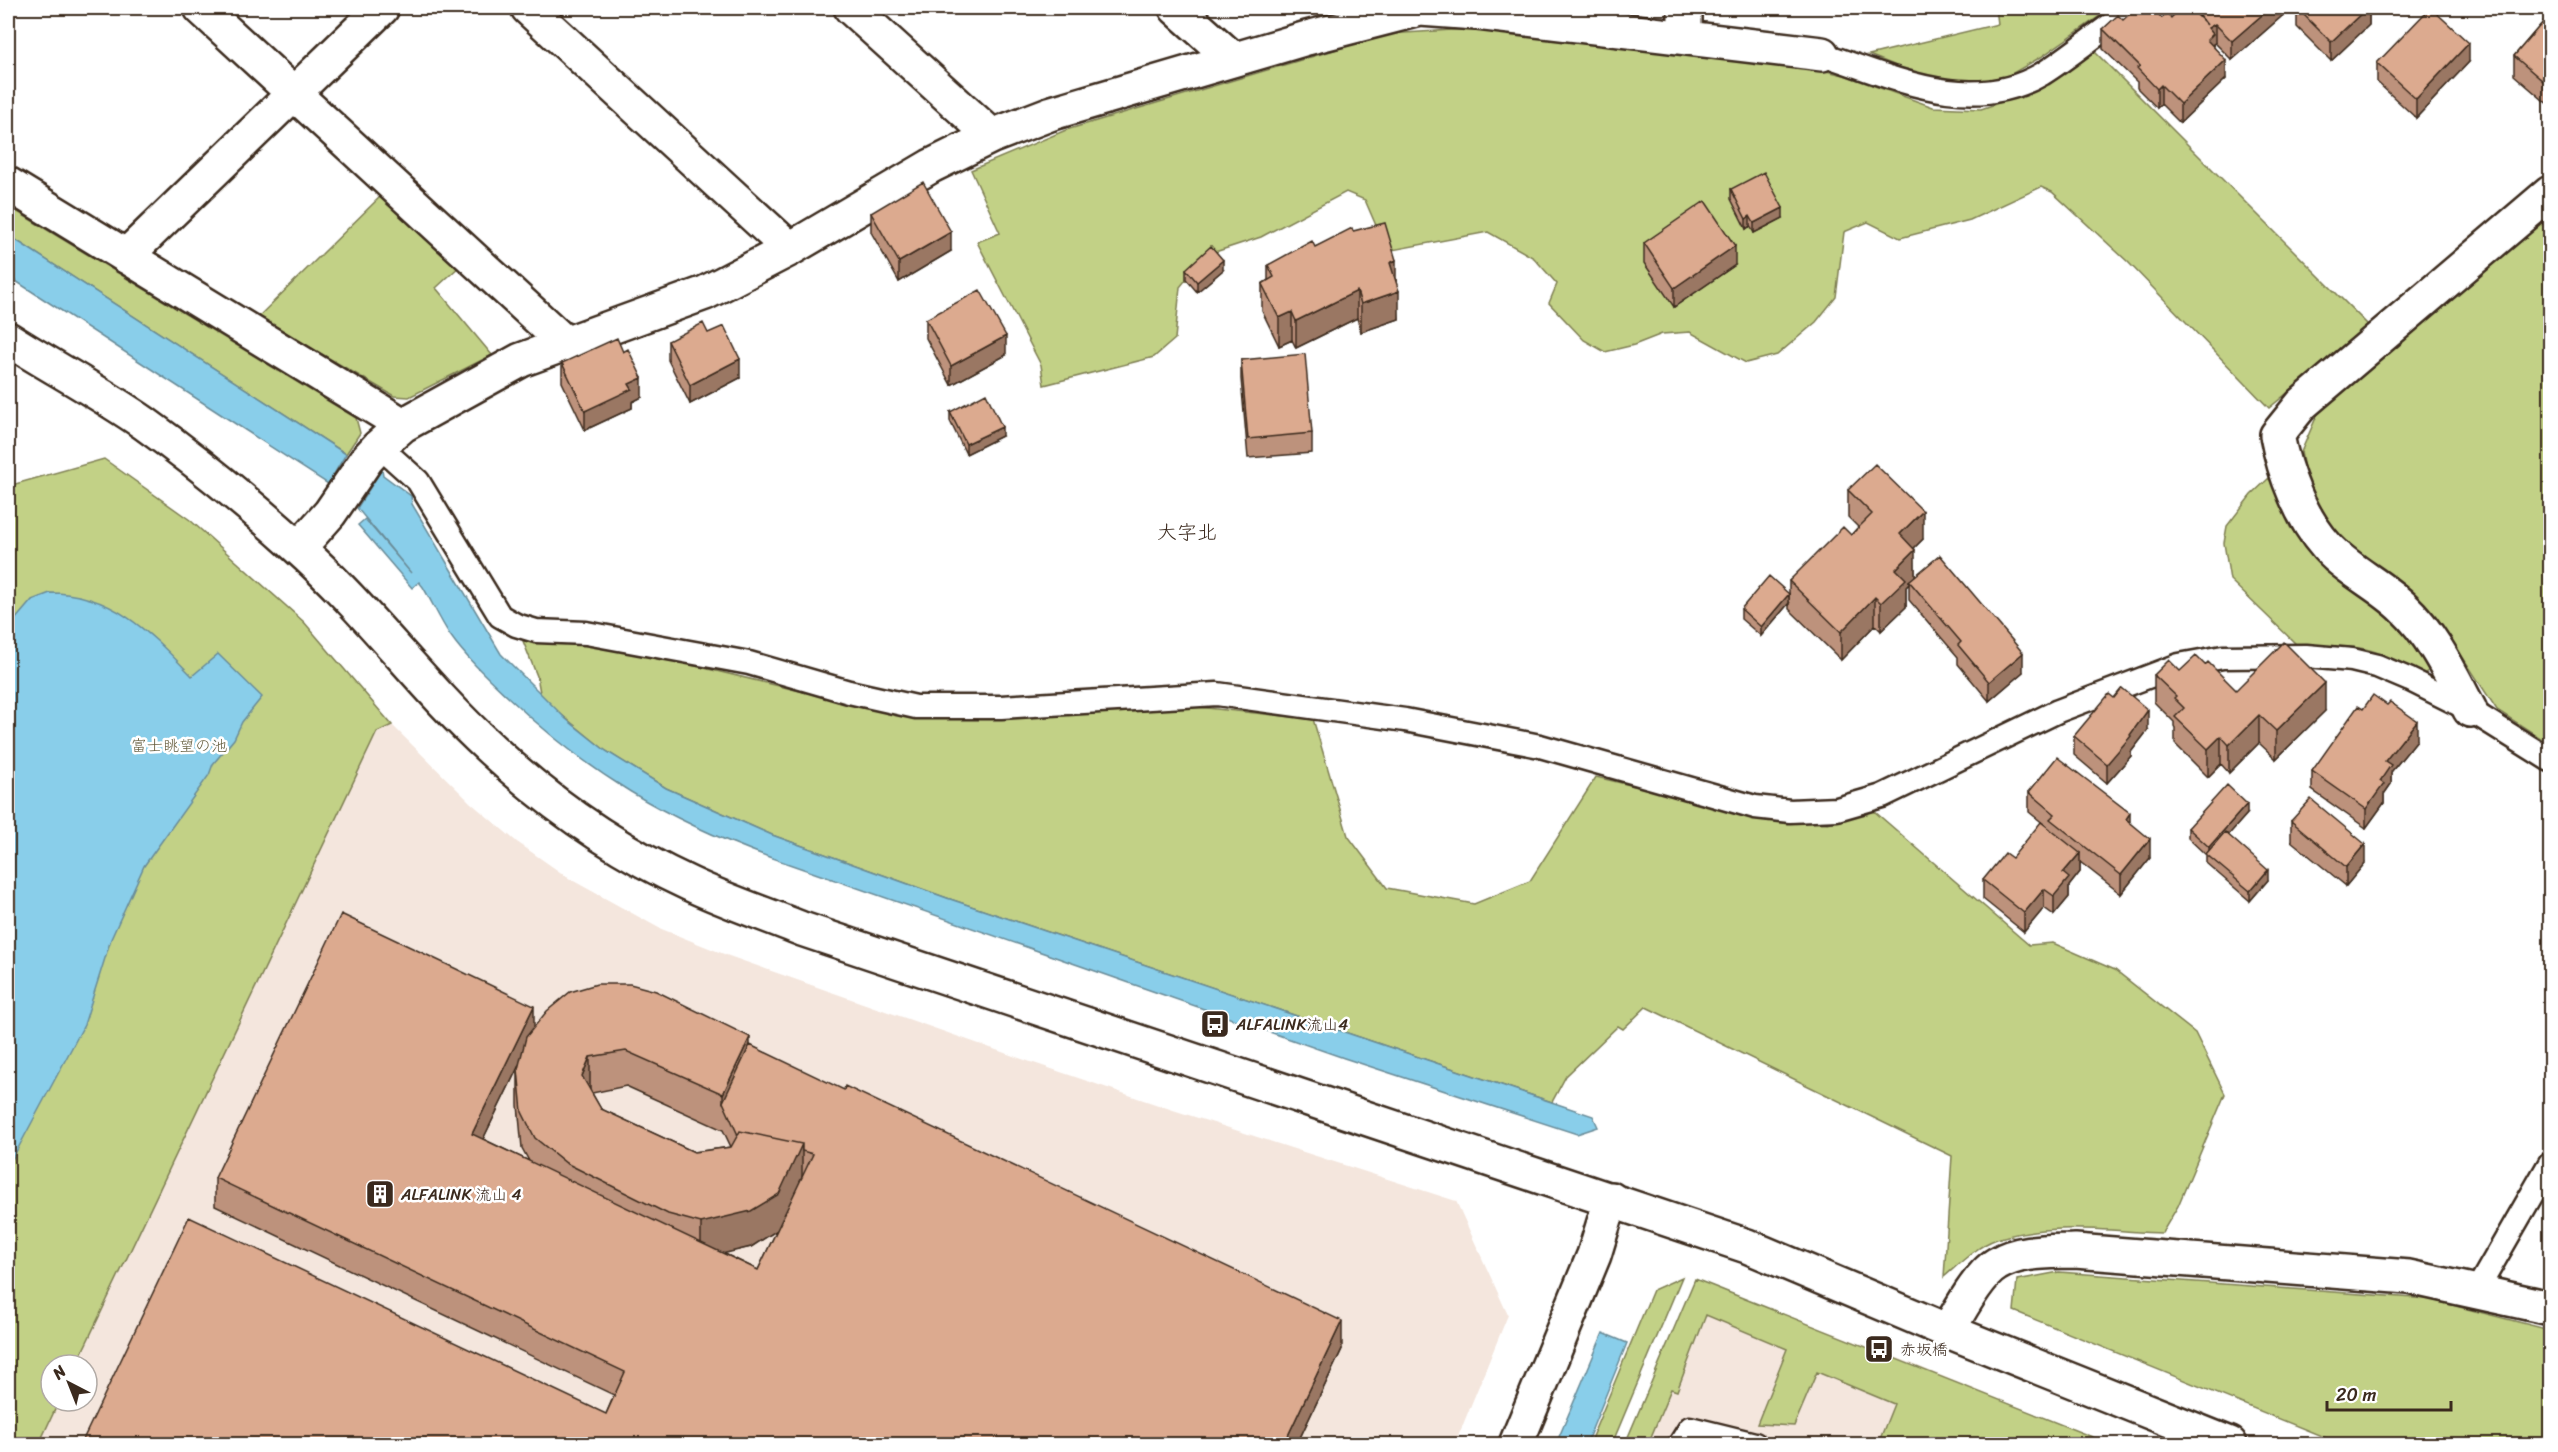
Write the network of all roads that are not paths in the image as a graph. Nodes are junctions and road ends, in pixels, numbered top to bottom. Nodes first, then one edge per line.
1 (201, 8) edge
2 (382, 8) edge
3 (528, 8) edge
4 (851, 8) edge
5 (1176, 8) edge
6 (1421, 8) edge
7 (2135, 8) edge
8 (1685, 22) edge
9 (1822, 54) joint
10 (1233, 59) junction
11 (293, 92) junction
12 (992, 136) junction
13 (8, 184) edge
14 (2550, 193) edge
15 (790, 249) junction
16 (126, 256) junction
17 (8, 339) edge
18 (566, 344) junction
19 (383, 443) junction
20 (299, 548) junction
21 (2470, 710) junction
22 (2550, 760) edge
23 (2550, 1163) edge
24 (1611, 1199) junction
25 (2476, 1290) junction
26 (2550, 1308) edge
27 (1948, 1331) junction
28 (1516, 1444) edge
29 (1680, 1444) edge
30 (1755, 1444) edge
31 (2230, 1444) edge

1 - 11 street
2 - 11 street
3 - 15 street
4 - 12 street
5 - 10 street
6 - 8 street
6 - 10 street
7 - 9 lane
8 - 9 street
10 - 12 street
11 - 16 street
11 - 18 street
12 - 15 street
13 - 16 street
14 - 21 street
15 - 18 street
16 - 19 street
17 - 20 street
18 - 19 street
19 - 20 street
19 - 21 lane
20 - 24 street
21 - 22 lane
23 - 25 lane
24 - 27 street
24 - 28 street
25 - 26 street
25 - 27 street
27 - 31 street
29 - 30 lane

